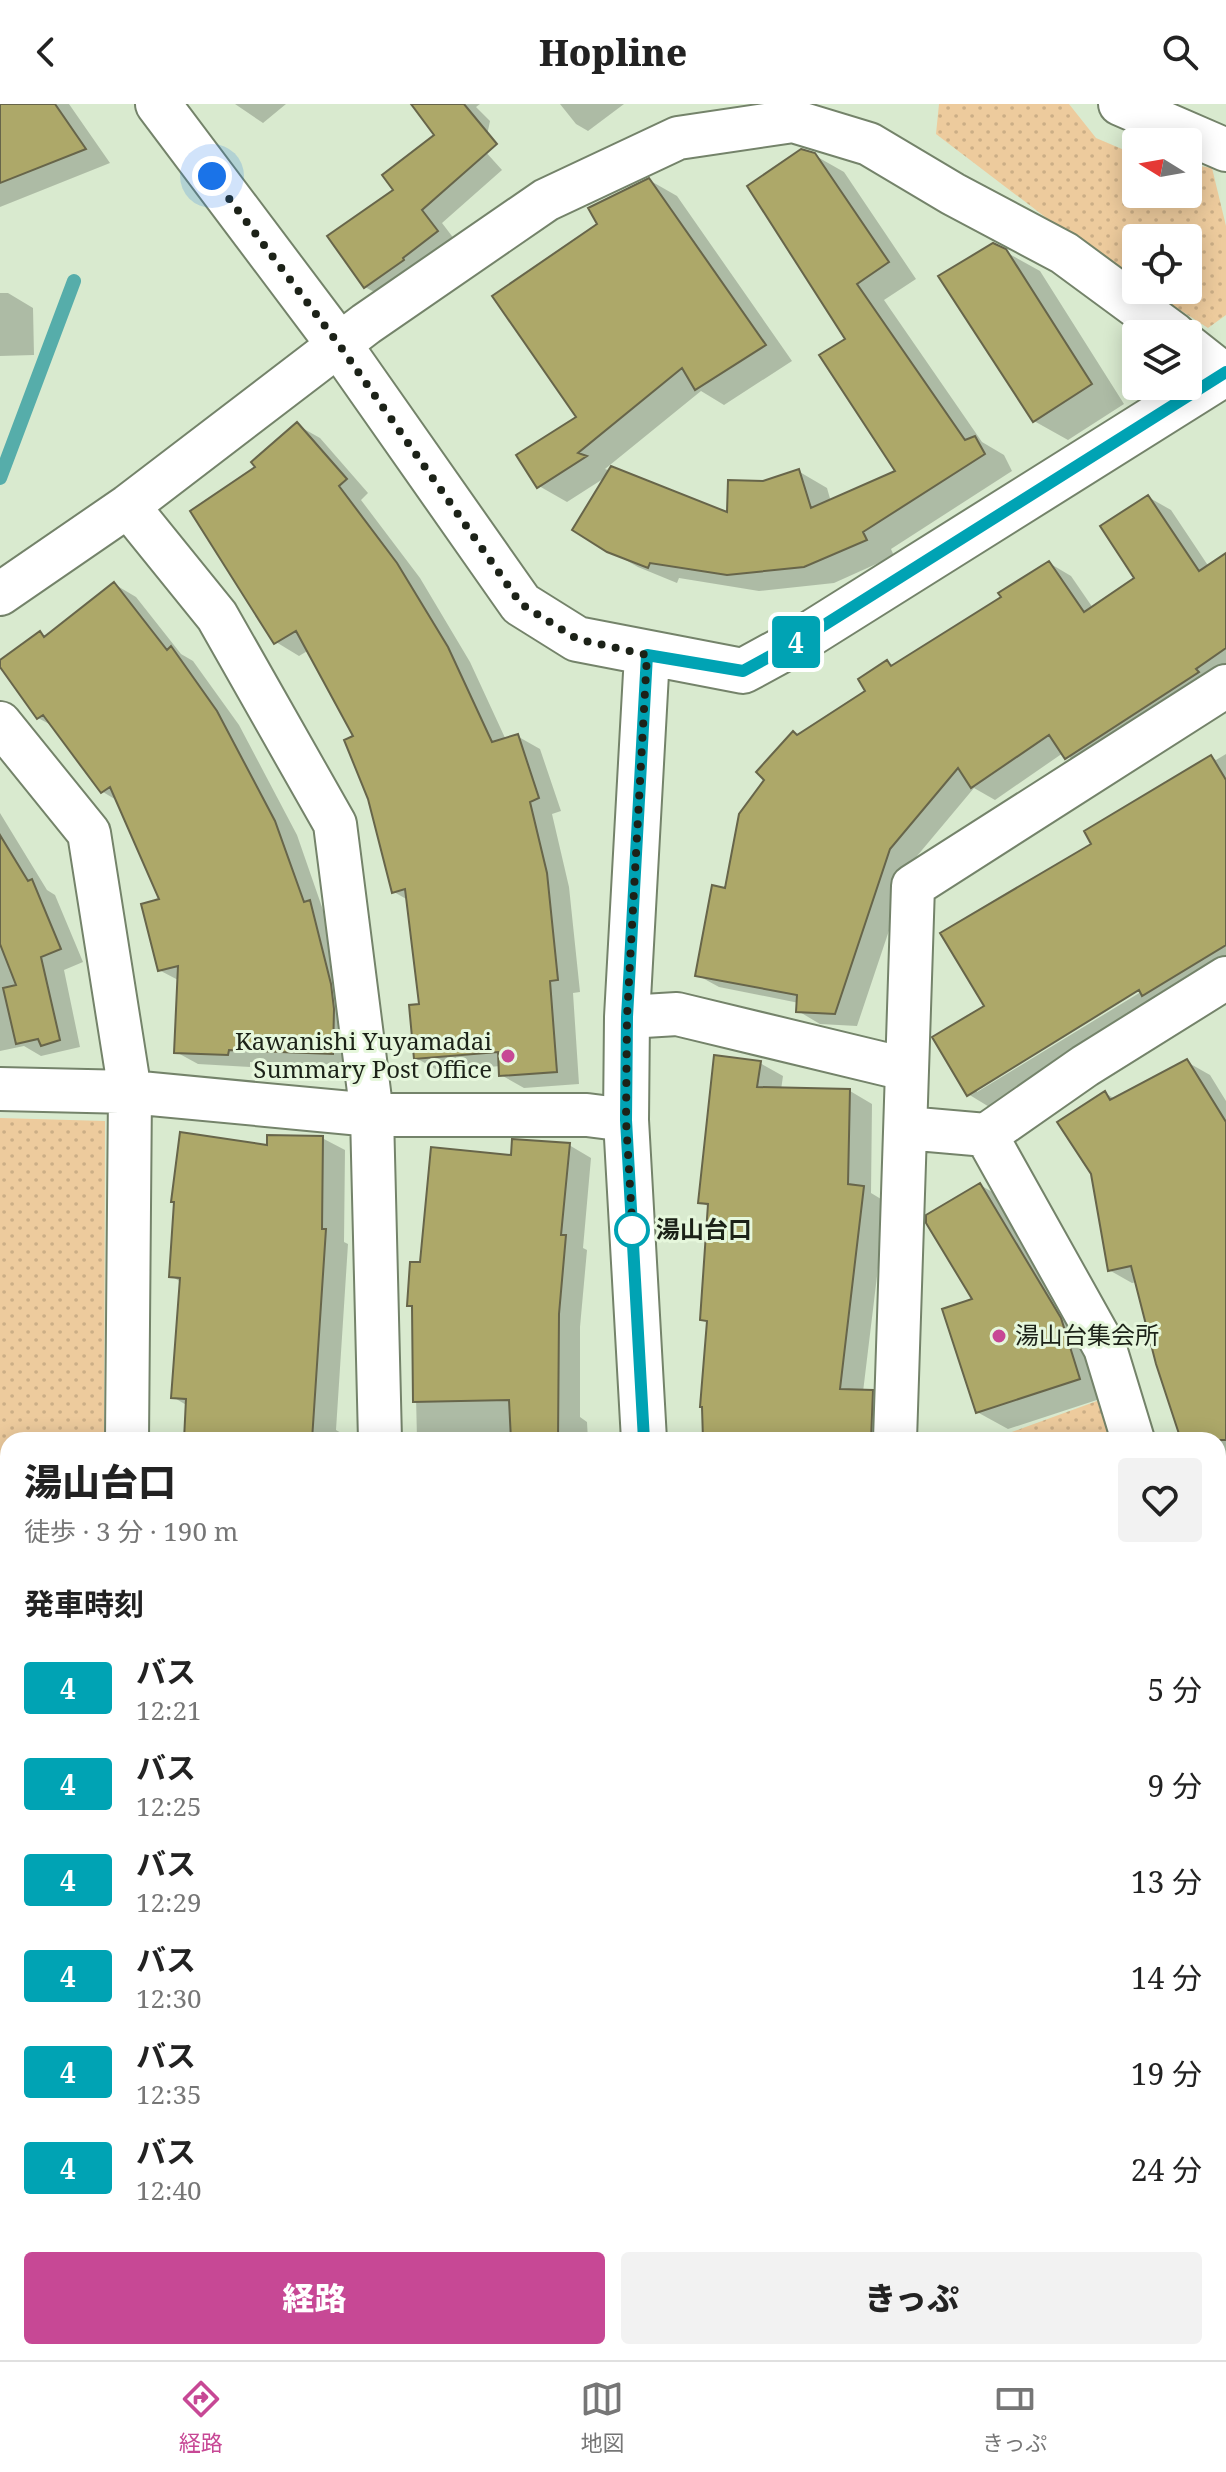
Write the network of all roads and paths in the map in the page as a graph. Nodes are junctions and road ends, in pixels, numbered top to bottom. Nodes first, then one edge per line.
1 (158, 104) edge
2 (1120, 104) edge
3 (1226, 150) edge
4 (1155, 320) edge
5 (340, 346) junction
6 (1202, 357) edge
7 (1225, 374) edge
8 (128, 506) junction
9 (0, 594) edge
10 (647, 655) junction
11 (1226, 686) edge
12 (0, 723) edge
13 (1226, 978) edge
14 (627, 1017) junction
15 (905, 1069) junction
16 (0, 1089) edge
17 (130, 1092) junction
18 (372, 1115) junction
19 (626, 1120) junction
20 (906, 1128) junction
21 (986, 1135) junction
22 (127, 1432) edge
23 (380, 1432) edge
24 (644, 1432) edge
25 (895, 1432) edge
26 (1131, 1432) edge

1 - 5 street
2 - 3 street
4 - 5 street
5 - 8 street
5 - 10 street
6 - 7 street
7 - 10 street
8 - 9 street
8 - 18 street
10 - 14 street
11 - 15 street
12 - 17 street
13 - 21 street
14 - 15 street
14 - 19 street
15 - 20 street
16 - 17 street
17 - 18 street
17 - 22 street
18 - 19 street
18 - 23 street
19 - 24 street
20 - 21 street
20 - 25 street
21 - 26 street

